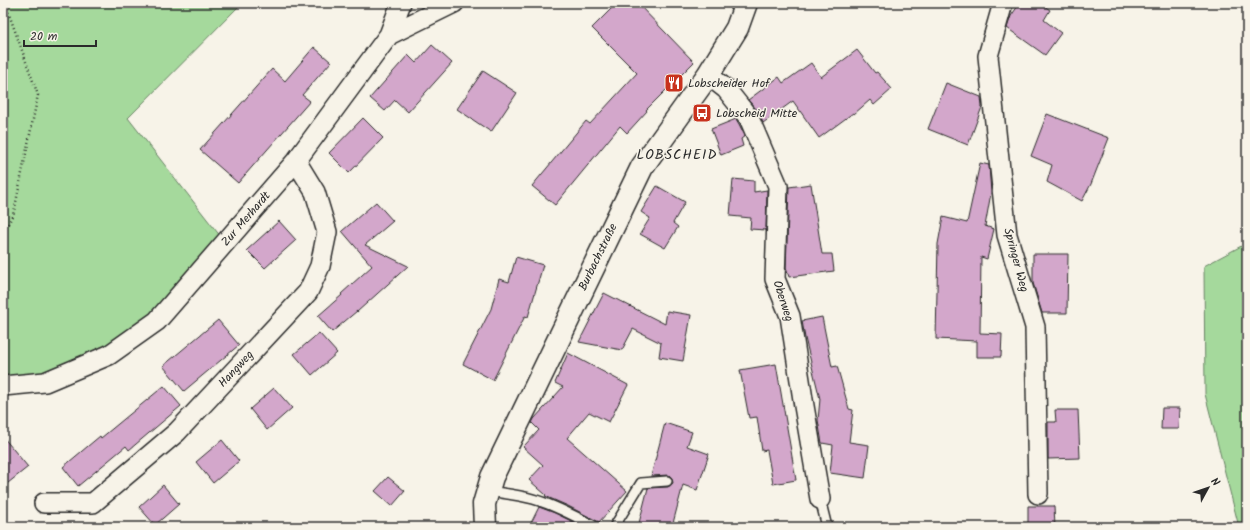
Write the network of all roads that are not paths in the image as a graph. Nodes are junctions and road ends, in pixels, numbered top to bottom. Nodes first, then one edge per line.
1 (401, 3) edge
2 (454, 3) edge
3 (746, 3) edge
4 (1003, 3) edge
5 (389, 36) junction
6 (708, 75) junction
7 (296, 161) junction
8 (3, 386) edge
9 (667, 481) dead end
10 (488, 491) junction
11 (1038, 494) dead end
12 (820, 499) joint
13 (44, 502) dead end
14 (485, 527) edge
15 (596, 527) edge
16 (614, 527) edge
17 (827, 527) edge

1 - 5 street
2 - 5 street, Zur Merhardt
3 - 6 street, Burbachstraße
4 - 11 street, Springer Weg
5 - 7 street, Zur Merhardt
6 - 10 street, Burbachstraße
6 - 12 street, Oberweg
7 - 8 street, Zur Merhardt
7 - 13 street, Hangweg
9 - 16 lane
10 - 14 street, Burbachstraße
10 - 15 lane
12 - 17 lane

